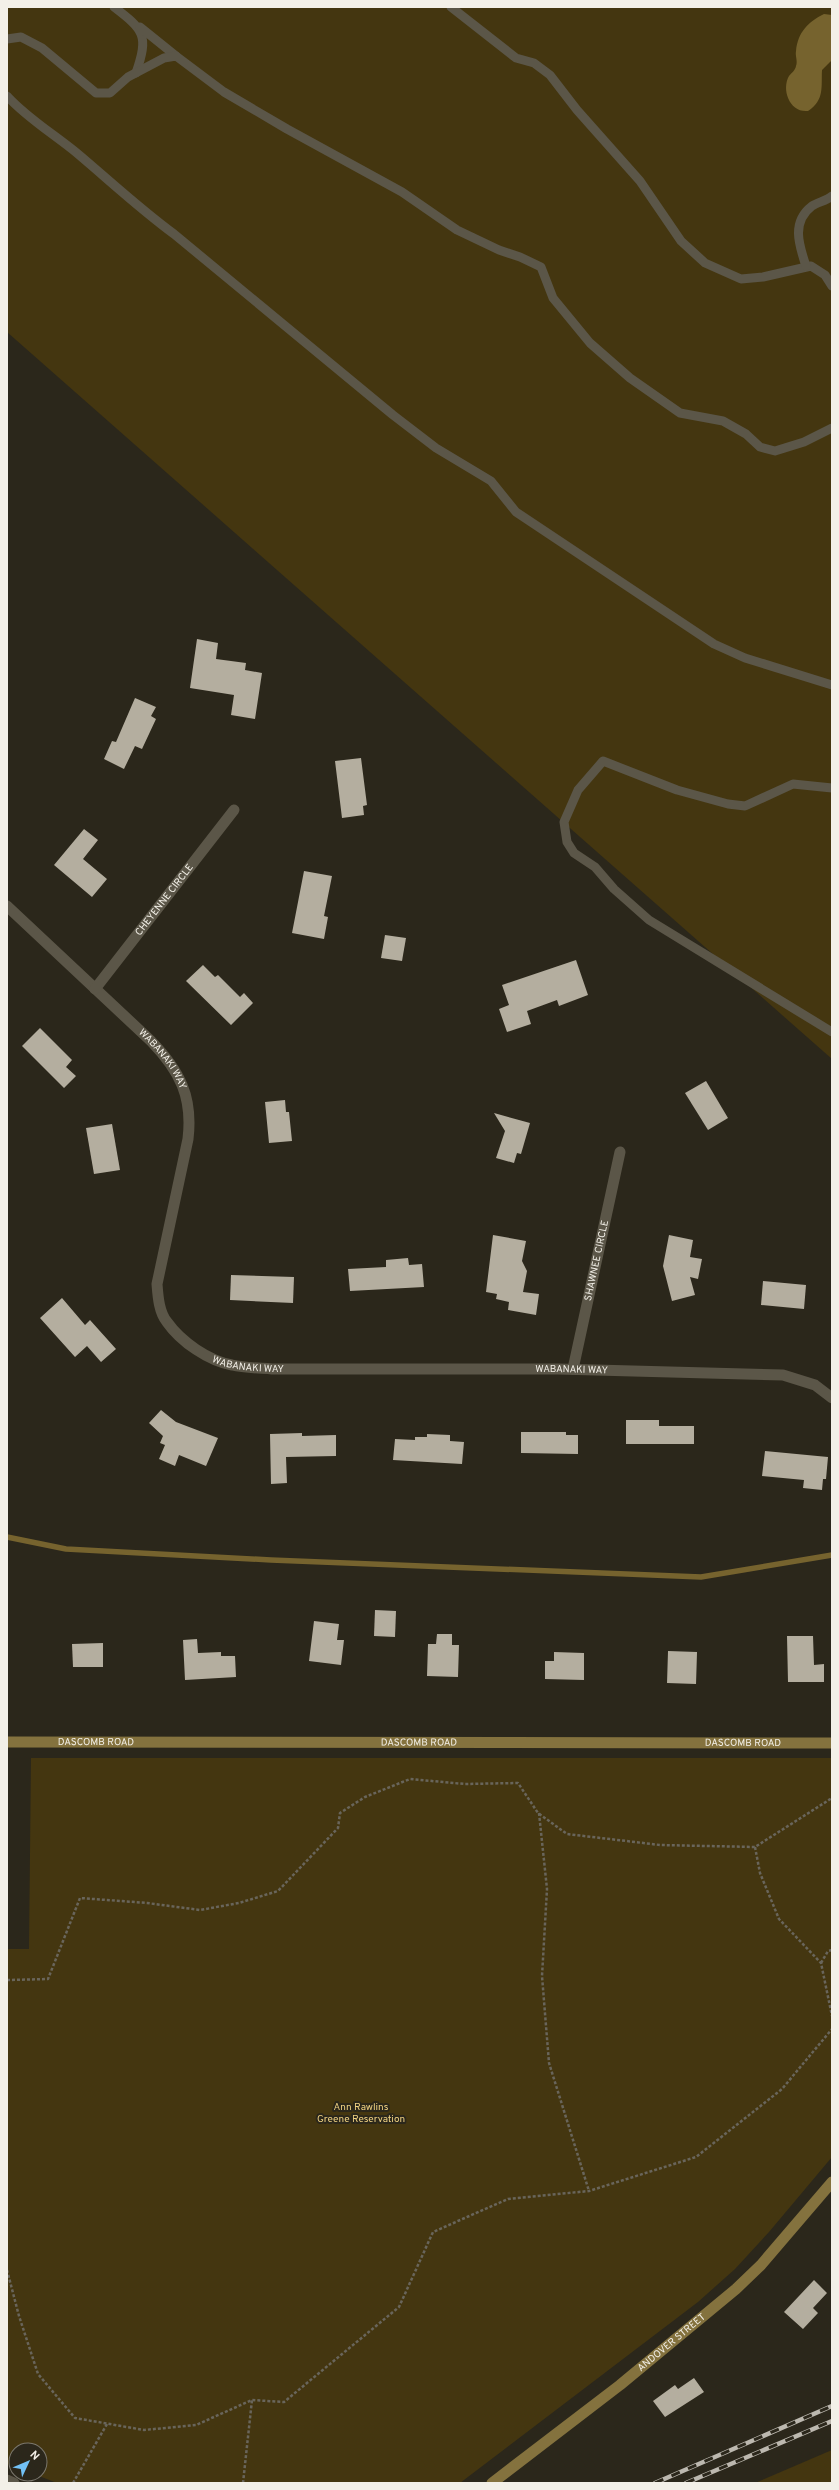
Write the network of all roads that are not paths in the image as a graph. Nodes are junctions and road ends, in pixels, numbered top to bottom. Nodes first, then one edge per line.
1 (114, 7) edge
2 (451, 7) edge
3 (134, 22) junction
4 (7, 39) edge
5 (176, 56) junction
6 (136, 73) junction
7 (7, 96) edge
8 (832, 196) edge
9 (806, 266) junction
10 (832, 286) edge
11 (832, 428) edge
12 (832, 686) edge
13 (832, 788) edge
14 (234, 810) dead end
15 (7, 906) edge
16 (95, 989) junction
17 (832, 1032) edge
18 (620, 1152) dead end
19 (573, 1369) junction
20 (832, 1398) edge
21 (7, 1742) edge
22 (832, 1742) edge
23 (832, 2182) edge
24 (7, 2480) edge
25 (14, 2483) edge
26 (492, 2483) edge

1 - 3 lane
2 - 9 lane
3 - 5 lane
3 - 6 lane
4 - 6 lane
5 - 6 lane
5 - 11 lane
7 - 12 lane
8 - 9 lane
9 - 10 lane
13 - 17 lane
14 - 16 street, CHEYENNE CIRCLE
15 - 16 street, WABANAKI WAY
16 - 19 street, WABANAKI WAY
18 - 19 street, SHAWNEE CIRCLE
19 - 20 street, WABANAKI WAY
21 - 22 main road, DASCOMB ROAD
23 - 26 main road, ANDOVER STREET
24 - 25 street

